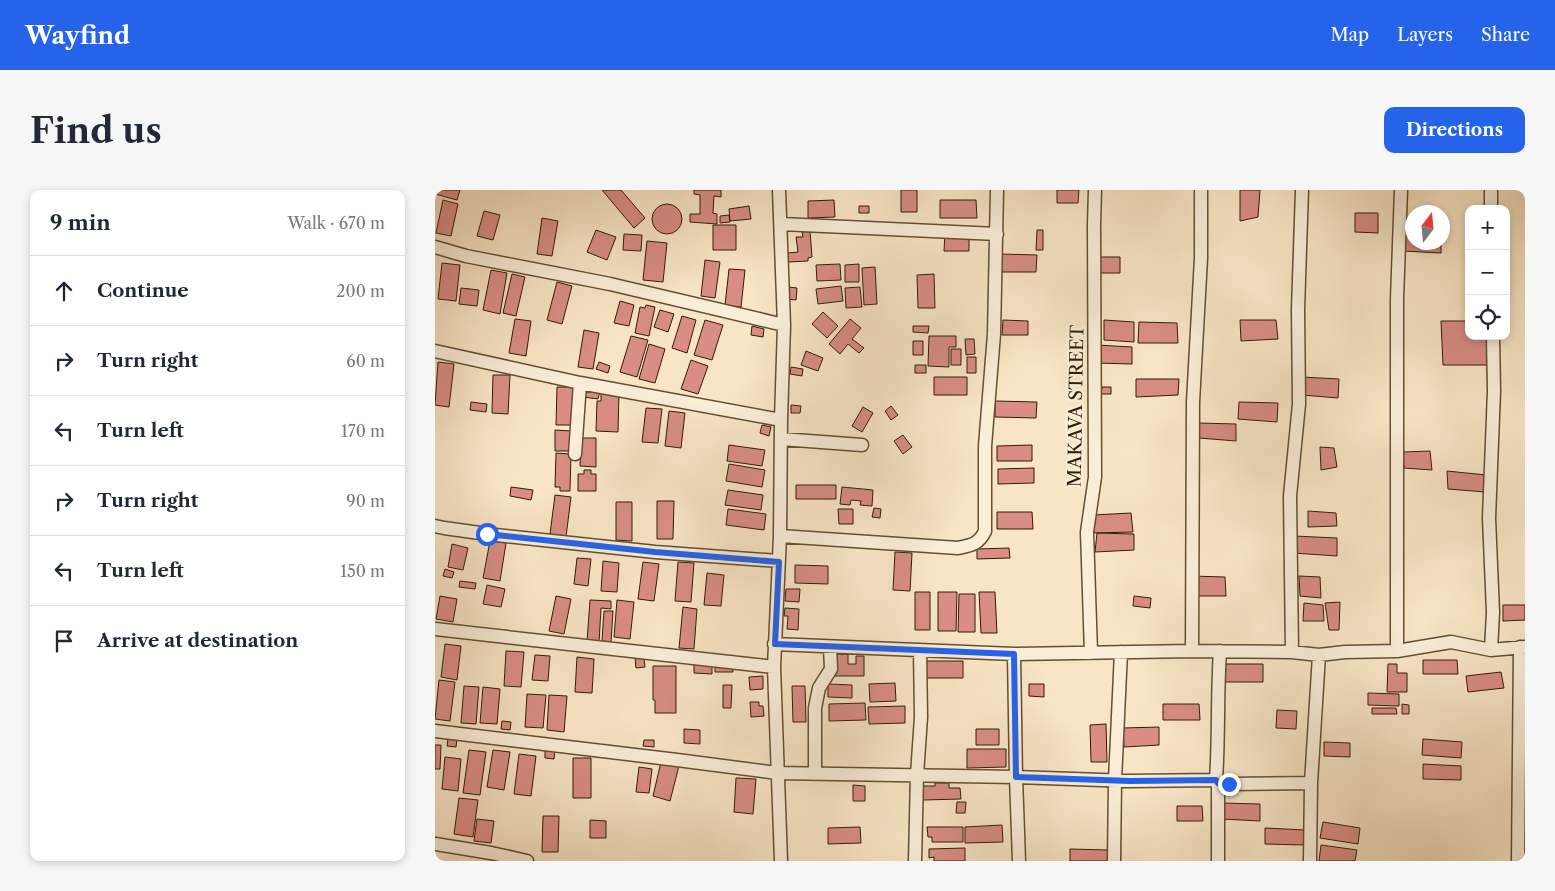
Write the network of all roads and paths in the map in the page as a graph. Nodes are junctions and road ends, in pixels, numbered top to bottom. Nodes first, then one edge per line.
1 (779, 190) edge
2 (997, 190) edge
3 (1095, 190) edge
4 (1201, 190) edge
5 (1302, 190) edge
6 (1401, 190) edge
7 (1491, 190) edge
8 (1491, 205) edge
9 (781, 224) junction
10 (997, 234) junction
11 (435, 247) edge
12 (784, 325) junction
13 (1493, 340) edge
14 (435, 351) edge
15 (580, 383) junction
16 (781, 420) junction
17 (781, 439) junction
18 (862, 446) dead end
19 (575, 454) dead end
20 (435, 526) edge
21 (780, 536) junction
22 (779, 562) junction
23 (435, 629) edge
24 (775, 644) junction
25 (830, 646) junction
26 (1522, 647) edge
27 (920, 650) junction
28 (1491, 650) junction
29 (1191, 651) junction
30 (1219, 651) junction
31 (1397, 651) junction
32 (1121, 652) junction
33 (1292, 652) junction
34 (1091, 653) junction
35 (1014, 654) junction
36 (1319, 655) junction
37 (774, 667) junction
38 (435, 731) edge
39 (777, 774) junction
40 (815, 774) junction
41 (917, 775) junction
42 (1016, 777) junction
43 (1115, 780) junction
44 (1217, 782) junction
45 (1311, 783) junction
46 (435, 844) edge
47 (527, 861) edge
48 (781, 861) edge
49 (915, 861) edge
50 (1019, 861) edge
51 (1115, 861) edge
52 (1218, 861) edge
53 (1310, 861) edge
54 (1518, 861) edge

1 - 9 street
2 - 10 street
3 - 34 street, MAKAVA STREET
4 - 29 street
5 - 33 street
6 - 31 street
7 - 8 street
9 - 10 street
9 - 12 street
10 - 21 street
11 - 12 street
12 - 16 street
13 - 28 street
14 - 15 street
15 - 16 street
15 - 19 street
16 - 17 street
17 - 18 street
17 - 21 street
20 - 22 street
21 - 22 street
22 - 24 street
23 - 37 street
24 - 25 street
24 - 37 street
25 - 27 street
25 - 40 street
26 - 28 street
26 - 54 street
27 - 35 street
27 - 41 street
28 - 31 street
29 - 30 street
29 - 32 street
30 - 33 street
30 - 44 street
31 - 36 street
32 - 34 street
32 - 43 street
33 - 36 street
34 - 35 street
35 - 42 street
36 - 45 street
37 - 39 street
38 - 39 street
39 - 40 street
39 - 48 street
40 - 41 street
41 - 42 street
41 - 49 street
42 - 43 street
42 - 50 street
43 - 44 street
43 - 51 street
44 - 45 street
44 - 52 street
45 - 53 street
46 - 47 street

